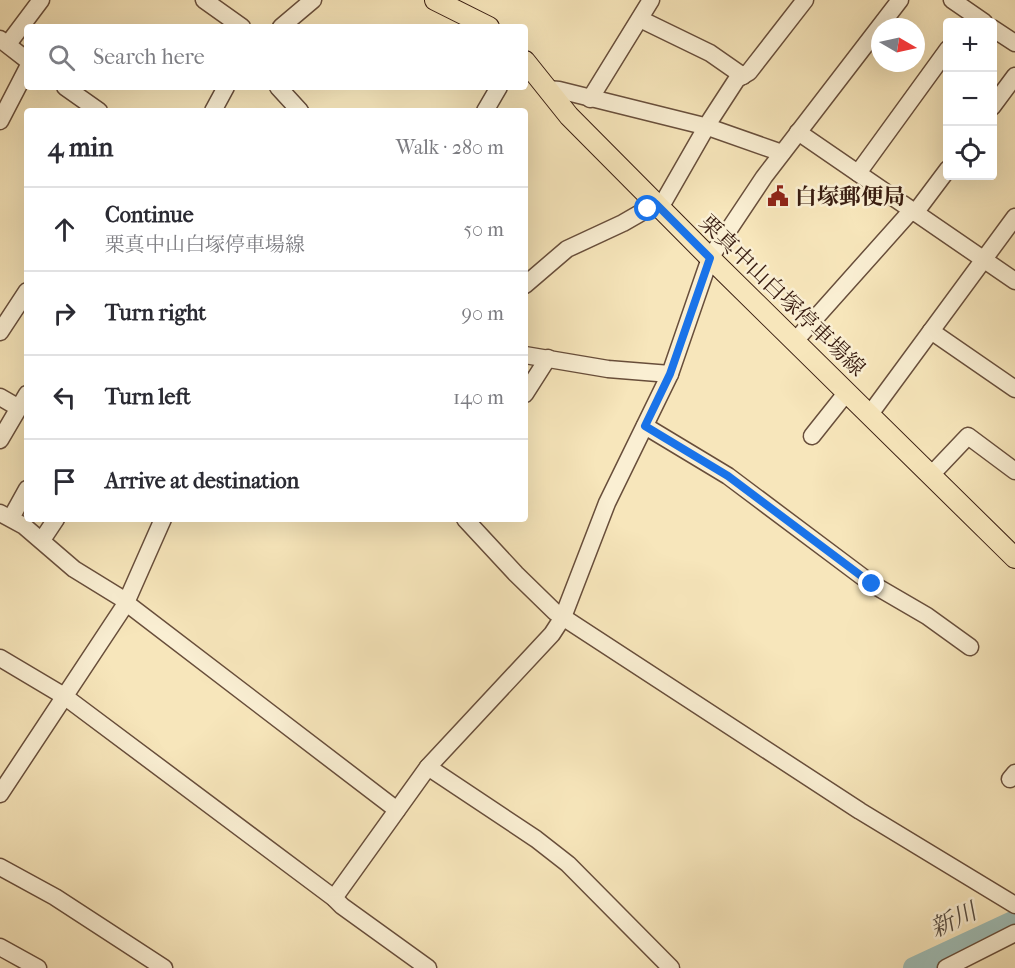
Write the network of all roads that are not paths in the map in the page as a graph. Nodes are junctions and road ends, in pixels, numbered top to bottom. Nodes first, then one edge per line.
1 (41, 0) edge
2 (204, 0) edge
3 (312, 0) edge
4 (435, 0) edge
5 (651, 0) edge
6 (805, 0) edge
7 (900, 0) edge
8 (952, 0) edge
9 (972, 18) edge
10 (640, 19) junction
11 (238, 24) edge
12 (284, 24) edge
13 (483, 24) edge
14 (997, 31) edge
15 (4, 42) edge
16 (1015, 43) edge
17 (943, 56) edge
18 (24, 58) edge
19 (528, 65) edge
20 (24, 75) edge
21 (743, 76) junction
22 (1015, 76) edge
23 (548, 89) junction
24 (69, 90) edge
25 (224, 90) edge
26 (281, 90) edge
27 (497, 90) edge
28 (590, 99) junction
29 (997, 101) edge
30 (95, 108) edge
31 (215, 108) edge
32 (297, 108) edge
33 (487, 108) edge
34 (0, 121) edge
35 (708, 127) junction
36 (798, 132) junction
37 (782, 153) junction
38 (858, 173) junction
39 (943, 175) edge
40 (658, 206) junction
41 (913, 212) junction
42 (1015, 217) edge
43 (710, 258) junction
44 (984, 259) junction
45 (1015, 280) edge
46 (528, 282) edge
47 (24, 298) edge
48 (931, 331) junction
49 (0, 332) edge
50 (795, 341) junction
51 (528, 355) edge
52 (548, 358) junction
53 (670, 374) junction
54 (1015, 388) edge
55 (528, 389) edge
56 (847, 392) junction
57 (0, 397) edge
58 (23, 401) edge
59 (870, 414) junction
60 (645, 426) junction
61 (812, 436) dead end
62 (0, 441) edge
63 (1015, 471) edge
64 (931, 475) junction
65 (24, 493) edge
66 (5, 515) edge
67 (54, 522) edge
68 (162, 522) edge
69 (468, 522) edge
70 (42, 540) junction
71 (1015, 558) edge
72 (126, 603) junction
73 (563, 616) junction
74 (970, 647) dead end
75 (0, 658) edge
76 (64, 696) junction
77 (428, 767) junction
78 (0, 794) edge
79 (397, 810) junction
80 (0, 867) edge
81 (334, 898) junction
82 (1015, 905) edge
83 (1015, 933) edge
84 (0, 947) edge
85 (38, 968) edge
86 (164, 968) edge
87 (428, 968) edge
88 (671, 968) edge
89 (946, 968) edge

1 - 15 street
2 - 11 street
3 - 12 street
4 - 13 main road
5 - 10 street
6 - 21 street
7 - 36 street
8 - 9 street
10 - 21 street
10 - 28 street
14 - 16 street
15 - 18 street
17 - 38 street
19 - 23 main road, 栗真中山白塚停車場線
20 - 34 street
21 - 35 street
22 - 29 street
23 - 28 street
23 - 40 main road, 栗真中山白塚停車場線
24 - 30 street
25 - 31 street
26 - 32 street
27 - 33 street
28 - 35 street
35 - 37 street
35 - 40 street
36 - 37 street
36 - 38 street
37 - 43 street
38 - 41 street
39 - 41 street
40 - 43 main road, 栗真中山白塚停車場線
40 - 46 street
41 - 44 street
41 - 50 street
42 - 44 street
43 - 50 main road, 栗真中山白塚停車場線
43 - 53 street
44 - 45 street
44 - 48 street
47 - 49 street
48 - 54 street
48 - 59 street
50 - 56 main road, 栗真中山白塚停車場線
51 - 52 street
52 - 53 street
52 - 55 street
53 - 60 street
56 - 59 main road, 栗真中山白塚停車場線
56 - 61 street
57 - 58 street
58 - 62 street
59 - 64 main road, 栗真中山白塚停車場線
60 - 73 street
60 - 74 street
63 - 64 street
64 - 71 main road, 栗真中山白塚停車場線
65 - 66 street
66 - 70 street
67 - 70 street
68 - 72 street
69 - 73 street
70 - 72 street
72 - 76 street
72 - 79 street
73 - 77 street
73 - 82 street
75 - 76 street
76 - 78 street
76 - 81 street
77 - 79 street
77 - 88 street
79 - 81 street
80 - 86 street
81 - 87 street
83 - 89 street
84 - 85 street

